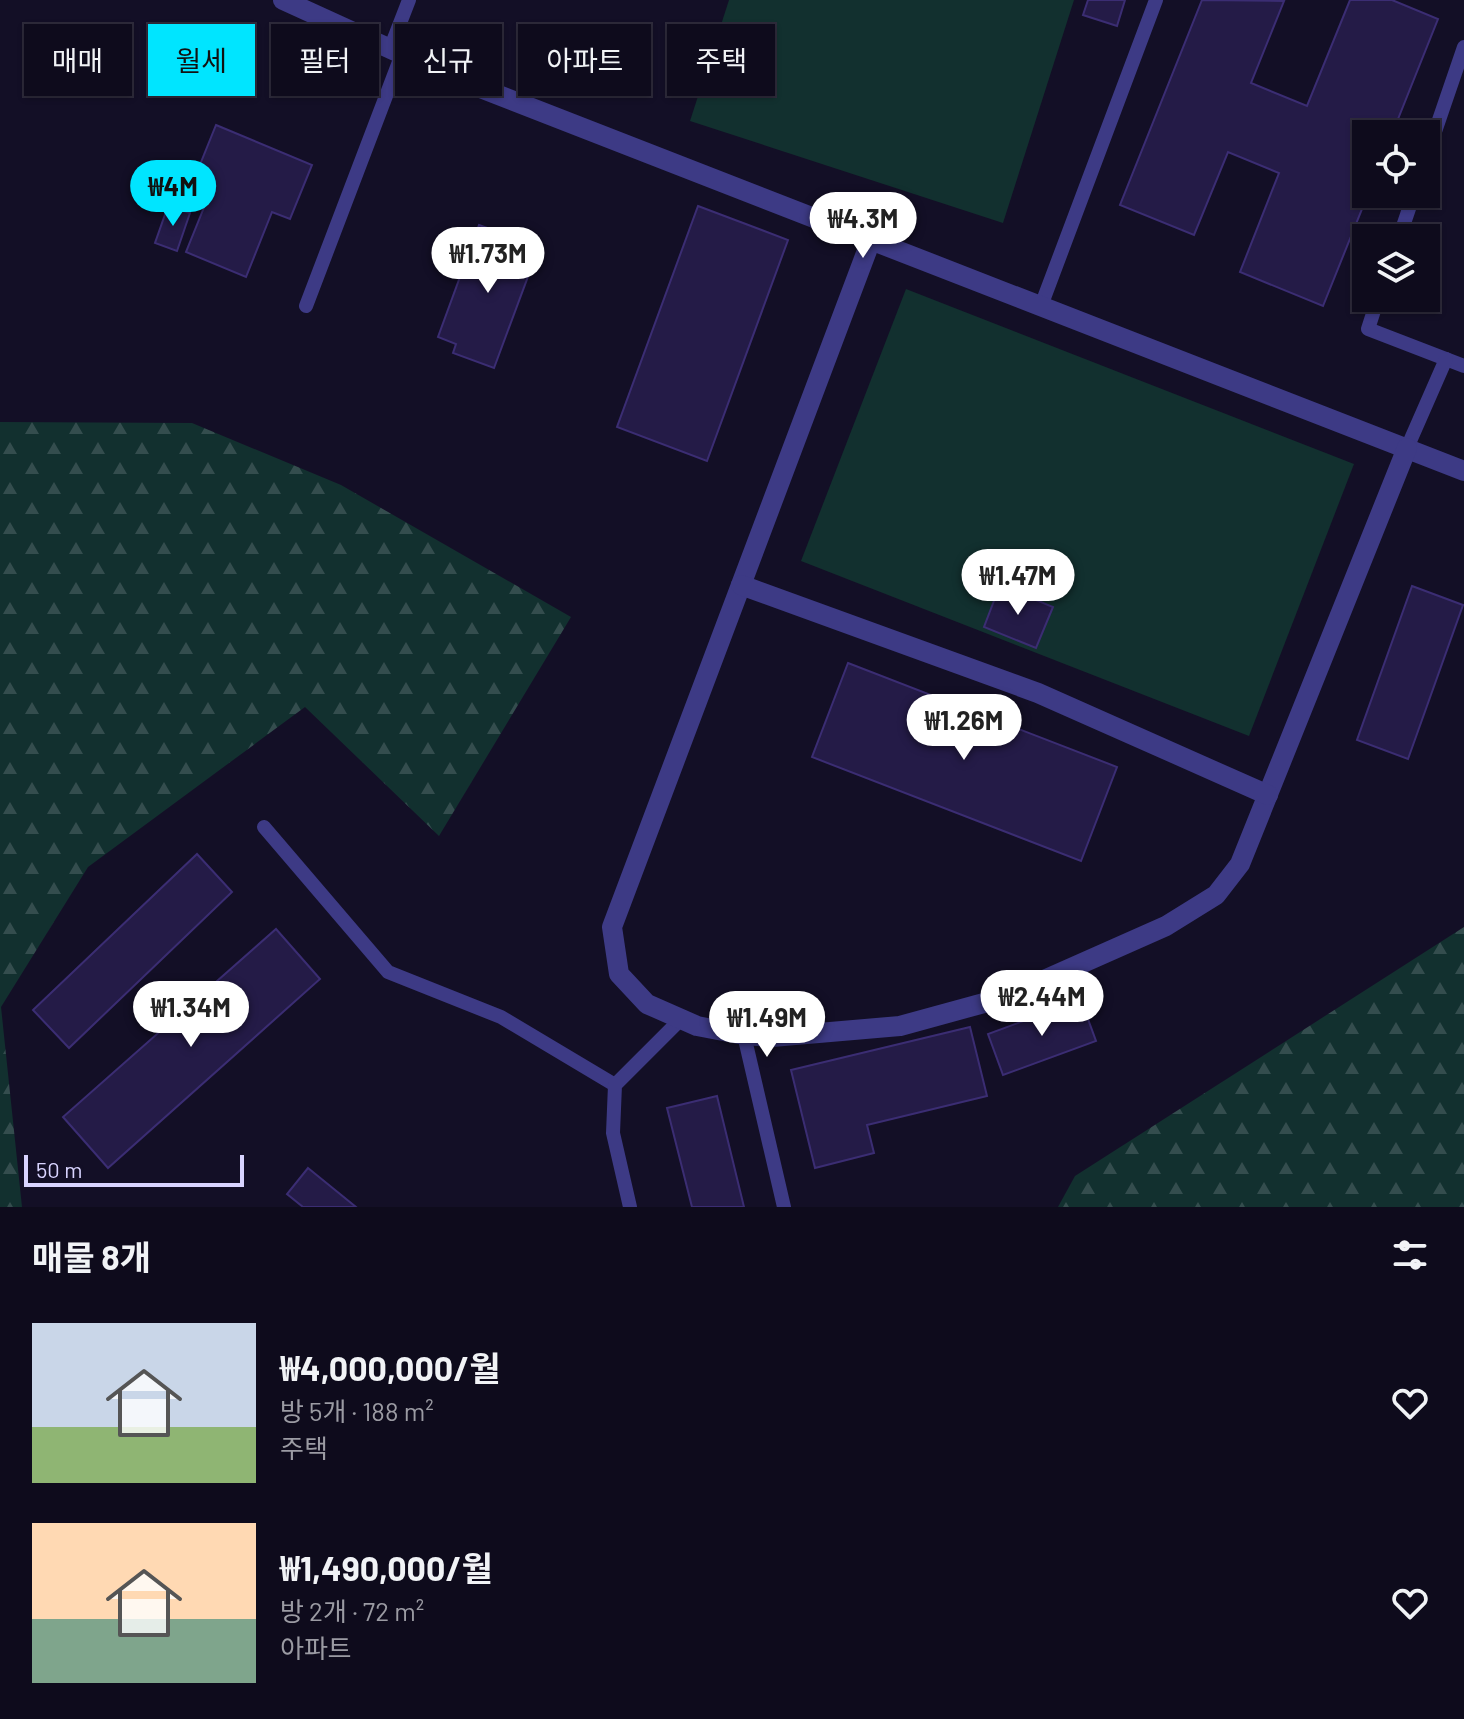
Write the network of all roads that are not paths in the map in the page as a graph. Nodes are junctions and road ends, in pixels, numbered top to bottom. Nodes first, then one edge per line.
1 (283, 0) edge
2 (409, 0) edge
3 (1156, 0) edge
4 (403, 24) edge
5 (1464, 47) edge
6 (395, 52) edge
7 (395, 55) edge
8 (501, 96) edge
9 (1439, 120) edge
10 (871, 240) junction
11 (306, 306) dead end
12 (1041, 306) junction
13 (1373, 312) edge
14 (1446, 359) junction
15 (1464, 366) edge
16 (1407, 448) junction
17 (1464, 471) edge
18 (741, 585) junction
19 (1268, 795) junction
20 (264, 827) dead end
21 (681, 1019) junction
22 (744, 1035) junction
23 (615, 1085) junction
24 (630, 1207) edge
25 (784, 1207) edge

1 - 6 street
2 - 4 lane
3 - 12 lane
5 - 9 lane
7 - 11 lane
8 - 10 street
10 - 12 street
10 - 18 street
12 - 16 street
13 - 14 lane
14 - 15 lane
14 - 16 lane
16 - 17 street
16 - 19 street
18 - 19 street
18 - 21 street
19 - 22 street
20 - 23 lane
21 - 22 street
21 - 23 lane
22 - 25 lane
23 - 24 lane

